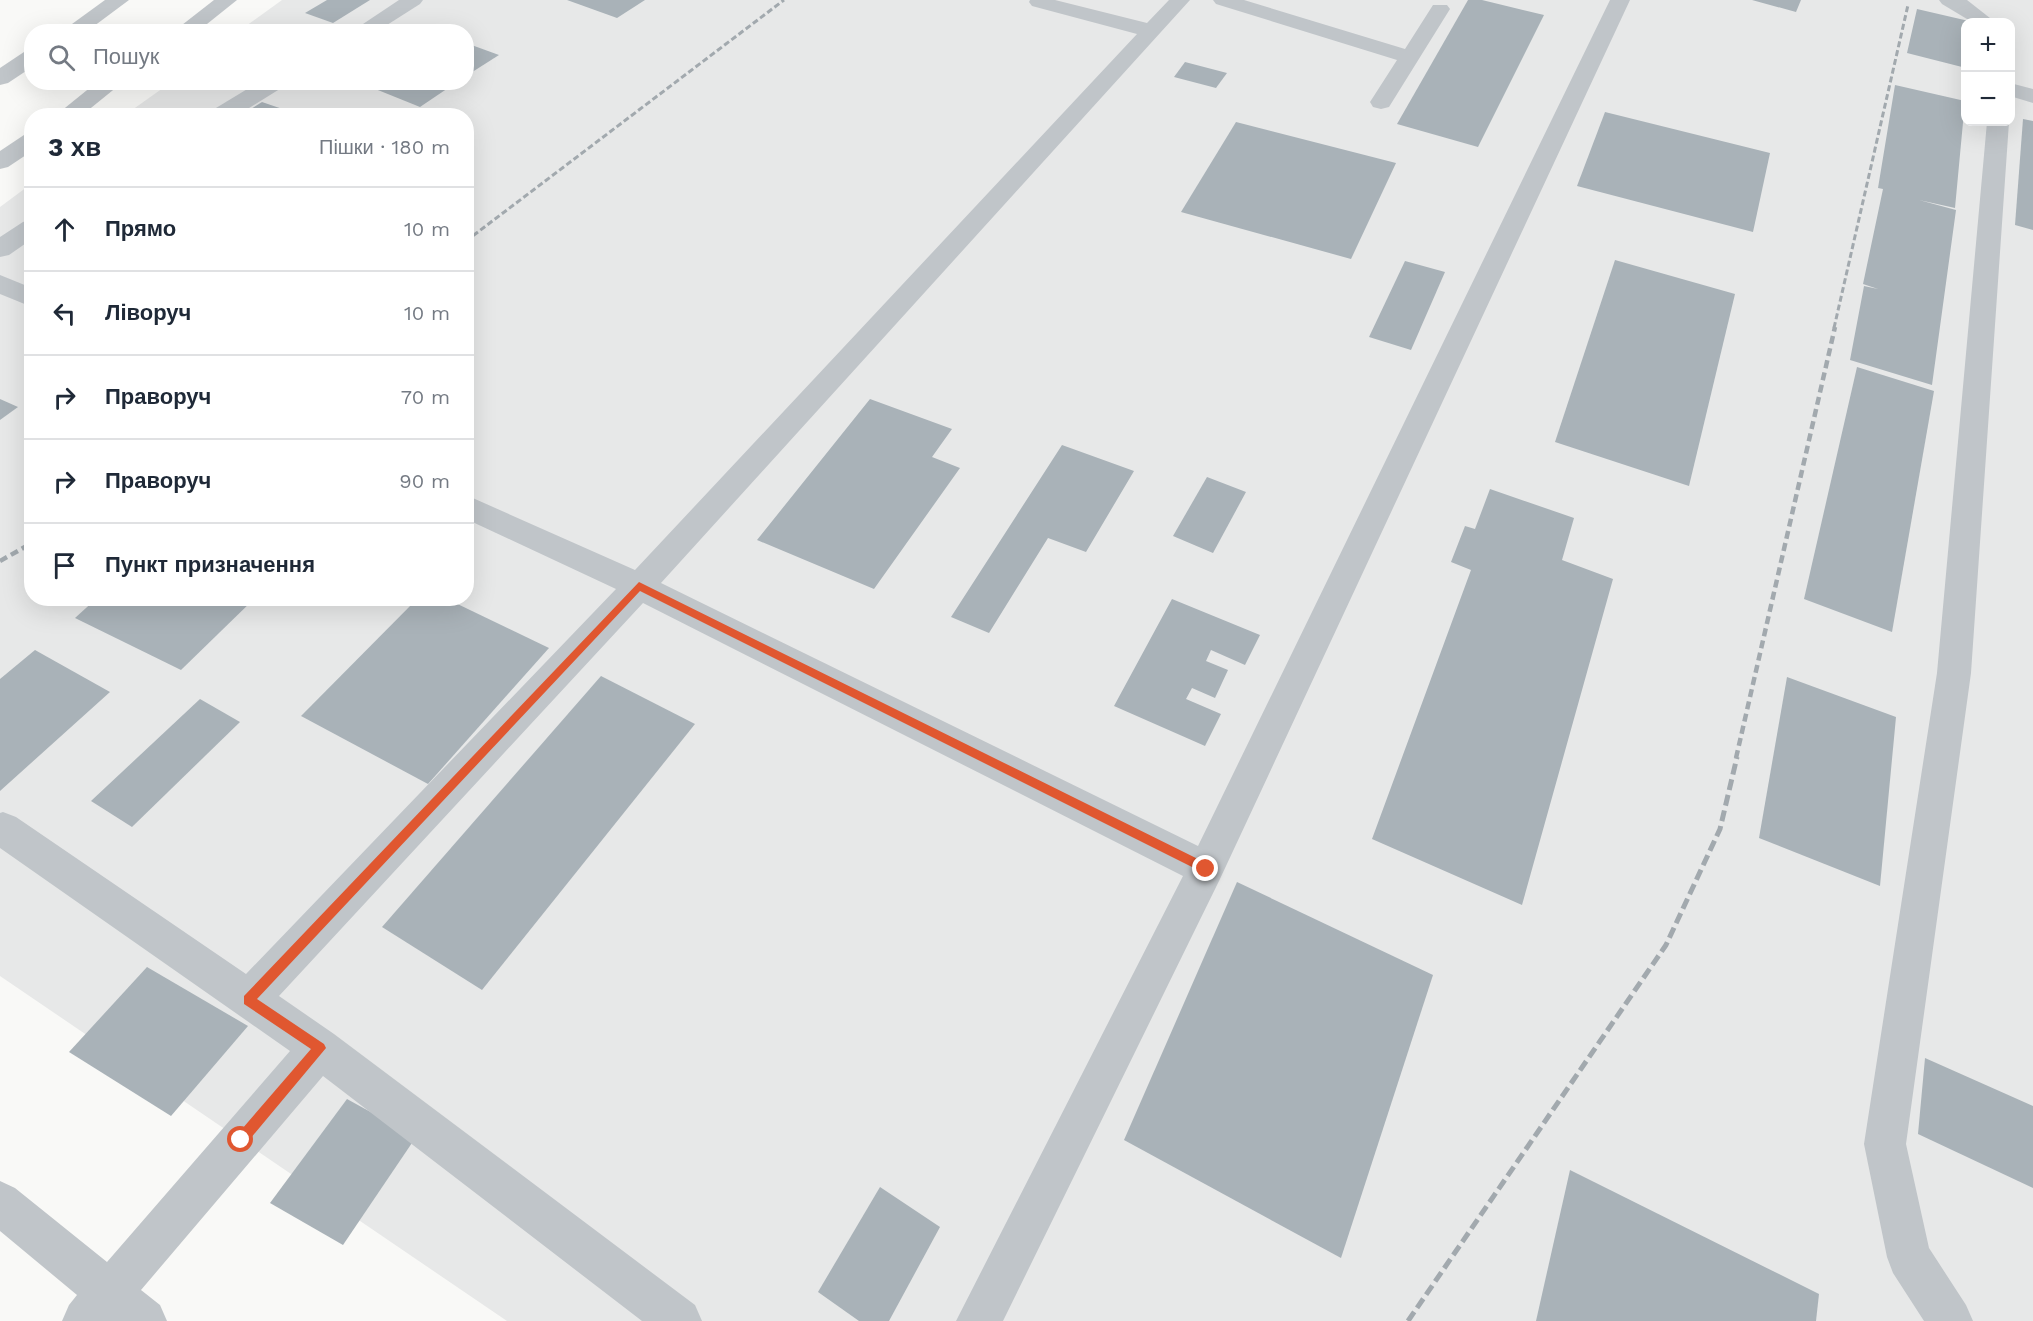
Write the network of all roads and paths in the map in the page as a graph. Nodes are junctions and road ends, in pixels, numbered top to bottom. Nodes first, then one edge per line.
1 (119, 0) edge
2 (227, 0) edge
3 (414, 0) edge
4 (1180, 0) edge
5 (1223, 0) edge
6 (1620, 0) edge
7 (1949, 0) edge
8 (1039, 2) dead end
9 (1440, 9) dead end
10 (1979, 18) edge
11 (83, 24) edge
12 (194, 24) edge
13 (374, 24) edge
14 (1152, 31) junction
15 (1410, 57) junction
16 (24, 62) edge
17 (0, 78) edge
18 (101, 90) edge
19 (262, 90) edge
20 (2015, 91) edge
21 (2033, 96) edge
22 (1381, 102) dead end
23 (77, 108) edge
24 (232, 108) edge
25 (1998, 126) edge
26 (24, 146) edge
27 (0, 162) edge
28 (24, 232) edge
29 (0, 249) edge
30 (0, 283) edge
31 (24, 295) edge
32 (474, 510) edge
33 (639, 586) junction
34 (3, 829) dead end
35 (1206, 869) junction
36 (248, 1000) junction
37 (320, 1048) junction
38 (0, 1203) edge
39 (98, 1307) edge
40 (144, 1321) edge
41 (679, 1321) edge
42 (979, 1321) edge
43 (1950, 1321) edge

1 - 11 street
2 - 12 street
3 - 13 street
4 - 14 street
5 - 15 street
6 - 35 street
7 - 10 street
8 - 14 street
9 - 15 street
14 - 33 street
15 - 22 street
16 - 17 street
18 - 23 street
19 - 24 street
20 - 21 street
25 - 43 street
26 - 27 street
28 - 29 street
30 - 31 street
32 - 33 street
33 - 35 street
33 - 36 street
34 - 36 street
35 - 42 street
36 - 37 street
37 - 39 street
37 - 41 street
38 - 39 street
39 - 40 street

